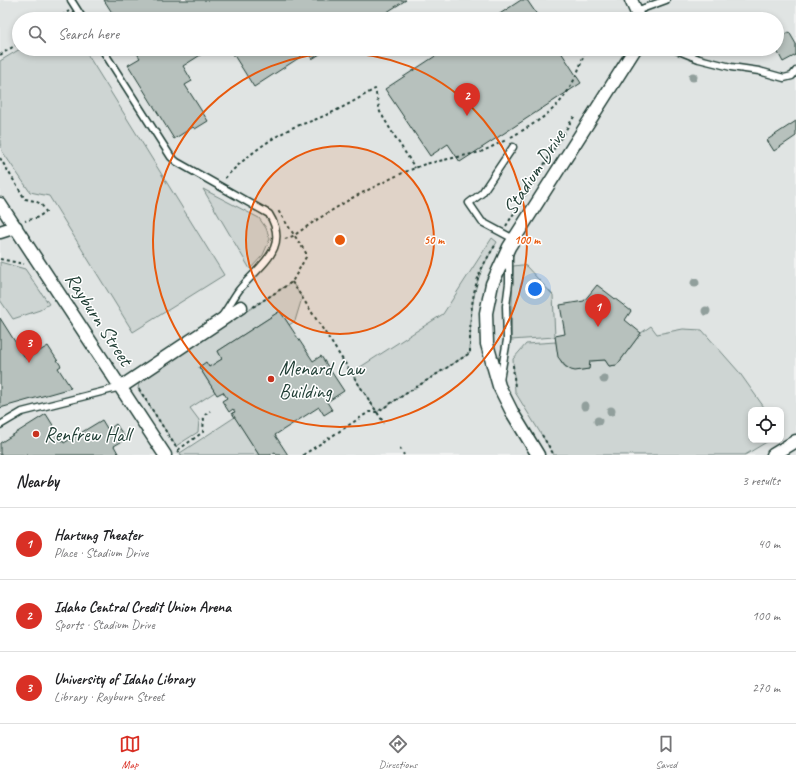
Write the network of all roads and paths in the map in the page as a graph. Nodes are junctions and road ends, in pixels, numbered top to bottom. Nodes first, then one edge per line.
1 (71, 0) edge
2 (630, 0) edge
3 (666, 0) edge
4 (79, 12) edge
5 (636, 12) edge
6 (643, 12) edge
7 (12, 47) edge
8 (0, 55) edge
9 (106, 56) edge
10 (583, 56) edge
11 (631, 56) edge
12 (692, 56) edge
13 (796, 71) edge
14 (513, 147) dead end
15 (0, 158) edge
16 (416, 168) junction
17 (224, 179) dead end
18 (0, 204) edge
19 (16, 227) junction
20 (0, 232) edge
21 (277, 242) junction
22 (511, 243) junction
23 (292, 282) dead end
24 (241, 307) dead end
25 (218, 322) junction
26 (470, 353) dead end
27 (513, 359) dead end
28 (499, 386) junction
29 (121, 387) junction
30 (515, 392) dead end
31 (210, 411) dead end
32 (377, 412) junction
33 (384, 423) dead end
34 (0, 425) edge
35 (538, 430) dead end
36 (796, 441) edge
37 (400, 448) dead end
38 (178, 450) dead end
39 (165, 455) edge
40 (303, 455) edge
41 (404, 455) edge
42 (538, 455) edge
43 (554, 455) edge
44 (773, 455) edge

1 - 4 lane
2 - 5 street
3 - 6 lane
7 - 8 path
9 - 21 lane
10 - 16 path
11 - 22 street, Stadium Drive
12 - 13 lane
14 - 22 lane
15 - 19 path
16 - 17 path
16 - 21 path
18 - 19 street, Rayburn Street
19 - 20 street
19 - 29 street, Rayburn Street
21 - 25 lane
22 - 28 lane
22 - 28 street, Stadium Drive
23 - 32 path
24 - 25 street
25 - 29 street
26 - 32 path
27 - 30 path
28 - 42 street, Stadium Drive
29 - 34 lane
29 - 39 street, Rayburn Street
31 - 38 path
32 - 33 path
32 - 40 path
35 - 43 path
36 - 44 street
37 - 41 path

